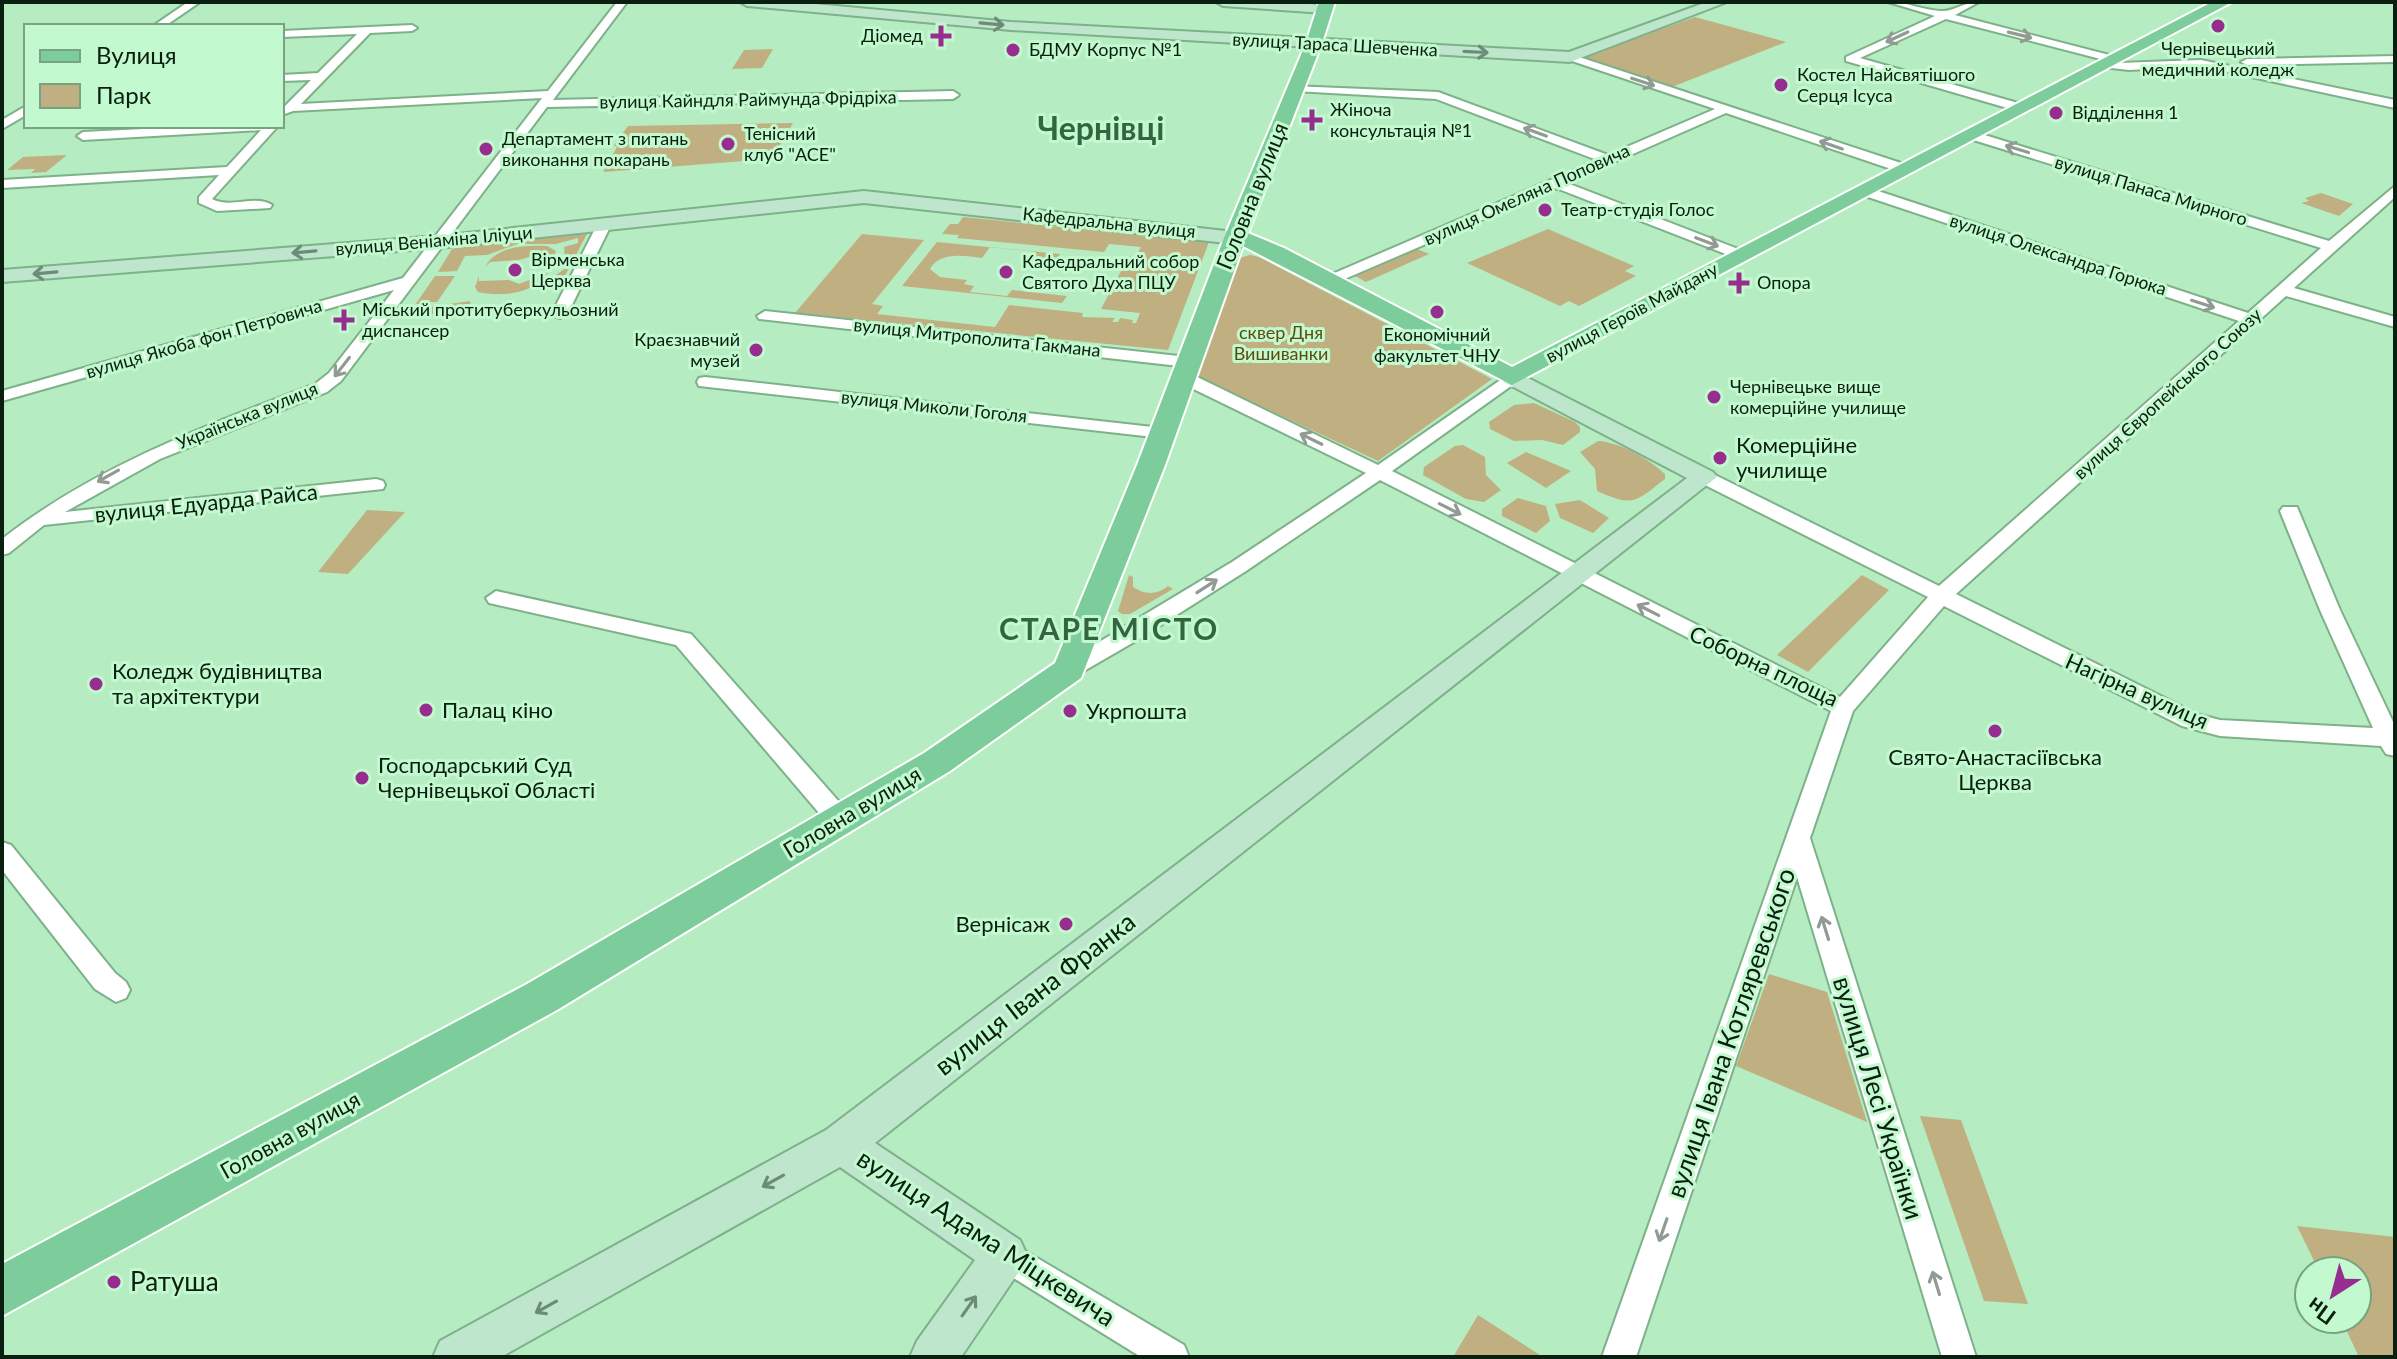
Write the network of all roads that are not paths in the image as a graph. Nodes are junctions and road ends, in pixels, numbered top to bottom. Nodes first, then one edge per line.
1 (195, 2) edge
2 (622, 2) edge
3 (747, 2) edge
4 (1226, 2) edge
5 (1720, 2) edge
6 (1893, 2) edge
7 (1974, 2) edge
8 (2224, 2) edge
9 (800, 4) edge
10 (1326, 5) edge
11 (1944, 15) junction
12 (161, 24) edge
13 (412, 28) dead end
14 (367, 30) junction
15 (284, 34) edge
16 (1314, 43) junction
17 (1570, 57) junction
18 (2395, 59) edge
19 (2116, 60) junction
20 (2160, 63) junction
21 (2201, 63) junction
22 (321, 76) junction
23 (284, 78) edge
24 (1295, 88) junction
25 (953, 95) dead end
26 (547, 99) junction
27 (2395, 104) edge
28 (2021, 108) junction
29 (1726, 109) junction
30 (24, 111) edge
31 (286, 112) edge
32 (2, 125) edge
33 (234, 128) edge
34 (270, 128) edge
35 (1971, 135) junction
36 (83, 136) dead end
37 (1608, 160) junction
38 (1905, 169) junction
39 (228, 171) junction
40 (1556, 183) junction
41 (2, 184) edge
42 (2395, 190) edge
43 (1864, 191) junction
44 (864, 197) joint
45 (265, 205) dead end
46 (604, 225) junction
47 (1235, 238) junction
48 (438, 242) junction
49 (2332, 247) junction
50 (1741, 255) junction
51 (2, 276) edge
52 (1328, 281) junction
53 (406, 282) junction
54 (2283, 290) junction
55 (560, 313) dead end
56 (765, 316) dead end
57 (2252, 320) junction
58 (2395, 322) edge
59 (1186, 370) junction
60 (1512, 377) junction
61 (705, 382) dead end
62 (2, 396) edge
63 (1162, 433) junction
64 (1381, 473) junction
65 (1704, 477) junction
66 (376, 485) dead end
67 (2290, 511) dead end
68 (36, 520) junction
69 (2, 549) edge
70 (1577, 574) junction
71 (1940, 597) junction
72 (496, 598) dead end
73 (1069, 670) junction
74 (1843, 708) junction
75 (2393, 741) edge
76 (840, 820) junction
77 (1798, 838) junction
78 (2, 852) edge
79 (116, 990) dead end
80 (841, 1144) junction
81 (1005, 1255) junction
82 (2, 1291) edge
83 (456, 1357) edge
84 (933, 1357) edge
85 (1172, 1357) edge
86 (1619, 1357) edge
87 (1959, 1357) edge

1 - 12 street
2 - 26 street, Українська вулиця
3 - 9 street, вулиця Тараса Шевченка
4 - 10 street
5 - 17 street
6 - 11 street
7 - 11 street
8 - 19 main road, вулиця Героїв Майдану
9 -> 16 street, вулиця Тараса Шевченка
10 - 16 main road, Головна вулиця
11 -> 19 street
11 -> 28 street
13 - 14 street
14 - 15 street
14 - 22 street
16 -> 17 street, вулиця Тараса Шевченка
16 - 24 main road, Головна вулиця
17 -> 29 street, вулиця Тараса Шевченка
18 - 21 street
19 - 20 street
19 - 20 street
19 - 28 main road, вулиця Героїв Майдану
20 - 21 street
21 - 27 street
22 - 23 street
22 - 31 street
37 -> 24 street
24 - 47 main road, Головна вулиця
25 - 26 street, вулиця Кайндля Раймунда Фрідріха
26 - 31 street, вулиця Кайндля Раймунда Фрідріха
26 - 48 street, Українська вулиця
28 - 35 main road, вулиця Героїв Майдану
29 - 37 street, вулиця Омеляна Поповича
38 -> 29 street, вулиця Тараса Шевченка
30 - 32 street
33 - 36 street
34 - 39 street
35 - 38 main road, вулиця Героїв Майдану
49 -> 35 street, вулиця Панаса Мирного
37 - 40 street, вулиця Омеляна Поповича
38 - 43 main road, вулиця Героїв Майдану
39 - 41 street
39 - 45 street
40 -> 50 street
40 - 52 street, вулиця Омеляна Поповича
42 - 49 street, вулиця Європейського Союзу
43 - 50 main road, вулиця Героїв Майдану
43 -> 57 street, вулиця Олександра Горюка
44 - 46 street, вулиця Веніаміна Іліуци
44 - 47 street, Кафедральна вулиця
46 - 48 street, вулиця Веніаміна Іліуци
46 - 55 street
47 - 52 main road, Кафедральна вулиця
47 - 59 main road, Головна вулиця
48 -> 51 street, вулиця Веніаміна Іліуци
48 - 53 street, Українська вулиця
49 - 54 street, вулиця Європейського Союзу
50 - 60 main road, вулиця Героїв Майдану
52 - 60 main road, Кафедральна вулиця
53 - 62 street, вулиця Якоба фон Петровича
53 -> 68 street, Українська вулиця
54 - 57 street, вулиця Європейського Союзу
54 - 58 street
56 - 59 street, вулиця Митрополита Гакмана
57 - 71 street, вулиця Європейського Союзу
59 - 63 main road, Головна вулиця
64 -> 59 street, вулиця Митрополита Гакмана
60 - 64 street, вулиця Героїв Майдану
60 - 65 street
61 - 63 street, вулиця Миколи Гоголя
63 - 73 main road, Головна вулиця
64 -> 70 street, Соборна площа
73 -> 64 street, вулиця Героїв Майдану
65 - 70 street
65 - 71 street
66 - 68 street, вулиця Едуарда Райса
67 - 75 street
68 - 69 street, Українська вулиця
74 -> 70 street, Соборна площа
70 - 80 street, вулиця Івана Франка
71 - 74 street, Соборна площа
71 - 75 street, Нагірна вулиця
72 - 76 street
73 - 76 main road, Головна вулиця
74 - 77 street, вулиця Івана Котляревського
76 - 82 main road, Головна вулиця
77 -> 86 street, вулиця Івана Котляревського
87 -> 77 street, вулиця Лесі Українки
78 - 79 street
80 - 81 street, вулиця Адама Міцкевича
80 -> 83 street, вулиця Івана Франка
84 -> 81 street
81 - 85 street, вулиця Адама Міцкевича

